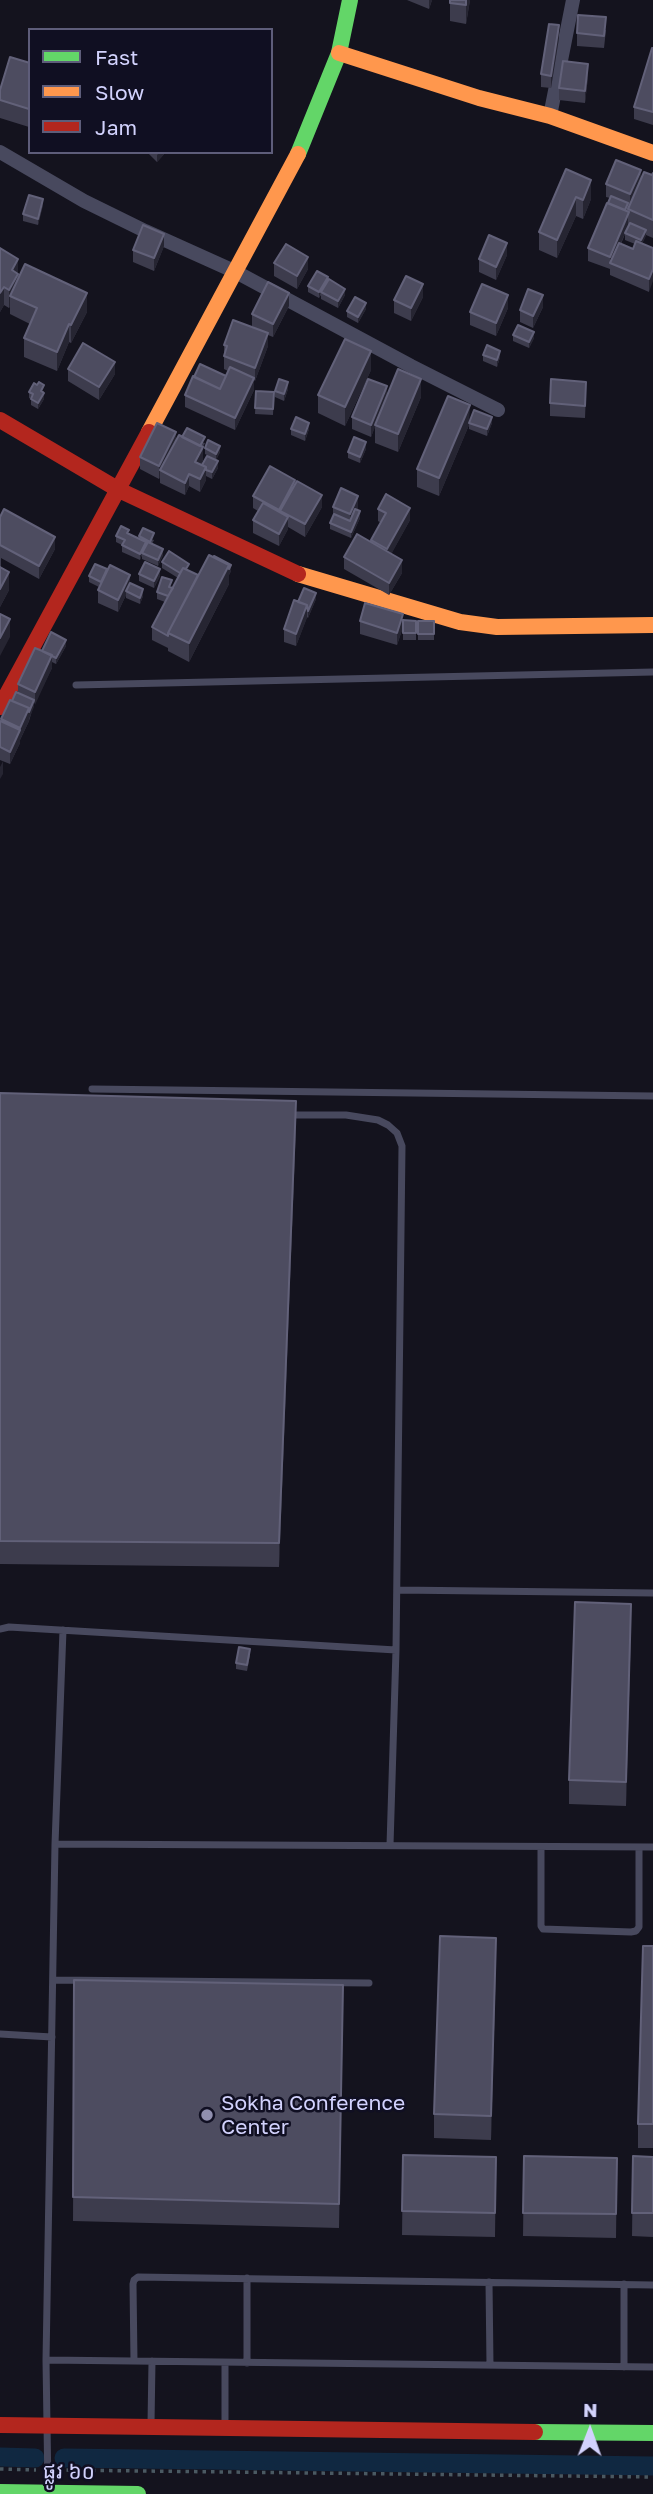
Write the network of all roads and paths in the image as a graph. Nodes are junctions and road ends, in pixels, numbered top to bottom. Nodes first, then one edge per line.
1 (350, 0) edge
2 (573, 0) edge
3 (339, 52) junction
4 (550, 116) junction
5 (0, 152) edge
6 (653, 153) edge
7 (236, 272) junction
8 (498, 410) dead end
9 (0, 420) edge
10 (118, 490) junction
11 (653, 625) edge
12 (653, 672) edge
13 (75, 685) dead end
14 (1, 702) edge
15 (92, 1090) dead end
16 (653, 1096) edge
17 (276, 1115) edge
18 (397, 1590) junction
19 (653, 1593) edge
20 (0, 1629) edge
21 (63, 1630) junction
22 (396, 1650) junction
23 (55, 1844) junction
24 (390, 1845) junction
25 (541, 1847) junction
26 (639, 1847) junction
27 (653, 1847) edge
28 (53, 1980) junction
29 (369, 1983) dead end
30 (0, 2034) edge
31 (52, 2037) junction
32 (247, 2278) junction
33 (489, 2282) junction
34 (624, 2284) junction
35 (653, 2284) edge
36 (46, 2360) junction
37 (134, 2361) junction
38 (152, 2361) junction
39 (226, 2363) junction
40 (247, 2363) junction
41 (490, 2365) junction
42 (624, 2367) junction
43 (653, 2367) edge
44 (0, 2425) edge
45 (46, 2426) junction
46 (151, 2427) junction
47 (225, 2428) junction
48 (653, 2433) edge
49 (0, 2469) edge
50 (49, 2470) junction
51 (653, 2477) edge
52 (0, 2492) edge
53 (48, 2493) edge
54 (138, 2494) edge

1 - 3 street
2 - 4 street
3 - 4 street
3 - 7 street
4 - 6 street
5 - 7 street
7 - 8 street
7 - 10 street
9 - 10 street
10 - 11 street
10 - 14 street
12 - 13 lane
15 - 16 lane
17 - 18 lane
18 - 19 lane
18 - 22 lane
20 - 21 lane
21 - 22 lane
21 - 23 lane
22 - 24 lane
23 - 24 lane
23 - 28 lane
24 - 25 lane
25 - 26 lane
25 - 26 lane
26 - 27 lane
28 - 29 lane
28 - 31 lane
30 - 31 lane
31 - 36 lane
32 - 33 lane
32 - 37 lane
32 - 40 lane
33 - 34 lane
33 - 41 lane
34 - 35 lane
34 - 42 lane
36 - 37 lane
36 - 45 lane
37 - 38 lane
38 - 39 lane
38 - 46 lane
39 - 40 lane
39 - 47 lane
40 - 41 lane
41 - 42 lane
42 - 43 lane
44 - 45 street
45 - 46 street
45 - 50 lane
46 - 47 street
47 - 48 street
49 - 50 path
50 - 51 path
50 - 53 lane
52 - 53 street, ផ្លូវ ៦០
53 - 54 street, ផ្លូវ ៦០

